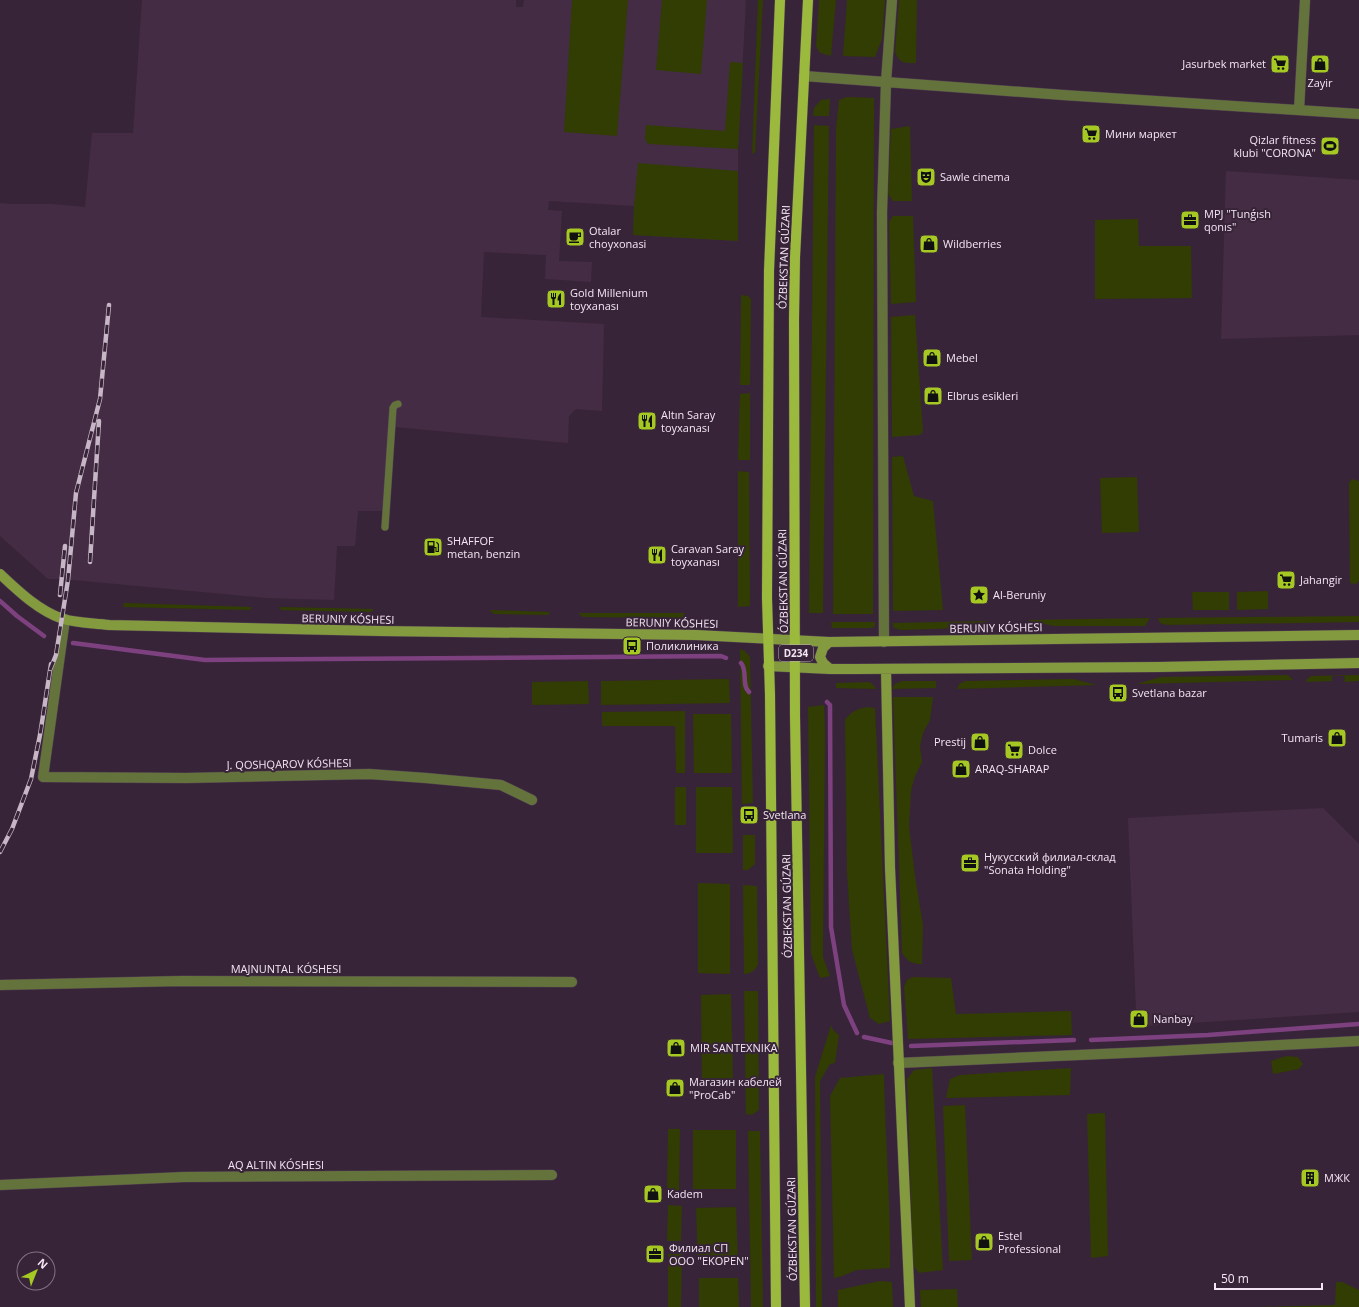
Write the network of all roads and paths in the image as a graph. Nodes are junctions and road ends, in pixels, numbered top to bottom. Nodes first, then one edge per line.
1 (780, 0) edge
2 (808, 0) edge
3 (892, 0) edge
4 (1305, 0) edge
5 (804, 76) junction
6 (886, 82) junction
7 (1299, 110) junction
8 (1359, 114) edge
9 (398, 404) dead end
10 (385, 526) dead end
11 (0, 574) edge
12 (65, 619) junction
13 (1359, 636) edge
14 (768, 638) junction
15 (796, 640) junction
16 (829, 642) junction
17 (884, 642) junction
18 (1359, 663) edge
19 (768, 666) junction
20 (795, 668) junction
21 (886, 669) junction
22 (830, 670) junction
23 (532, 800) dead end
24 (572, 982) dead end
25 (0, 985) edge
26 (1359, 1041) edge
27 (898, 1063) junction
28 (552, 1175) dead end
29 (0, 1185) edge
30 (776, 1307) edge
31 (805, 1307) edge
32 (910, 1307) edge

1 - 14 main road, D234
2 - 5 main road, D234
3 - 6 street
4 - 7 street
5 - 6 street
5 - 15 main road, D234
6 - 7 street
6 - 17 street
7 - 8 street
9 - 10 lane
11 - 12 street, BERUNIY KÓSHESI
12 - 14 street, BERUNIY KÓSHESI
12 - 23 street, J. QOSHQAROV KÓSHESI
13 - 17 street, BERUNIY KÓSHESI
14 - 15 street, BERUNIY KÓSHESI
14 - 19 main road, D234
15 - 16 street, BERUNIY KÓSHESI
15 - 20 main road, D234
16 - 17 street, BERUNIY KÓSHESI
16 - 22 street
18 - 21 street
19 - 20 street
19 - 30 main road, D234
20 - 22 street
20 - 31 main road, D234
21 - 22 street
21 - 27 street
24 - 25 street, MAJNUNTAL KÓSHESI
26 - 27 street
27 - 32 street
28 - 29 street

